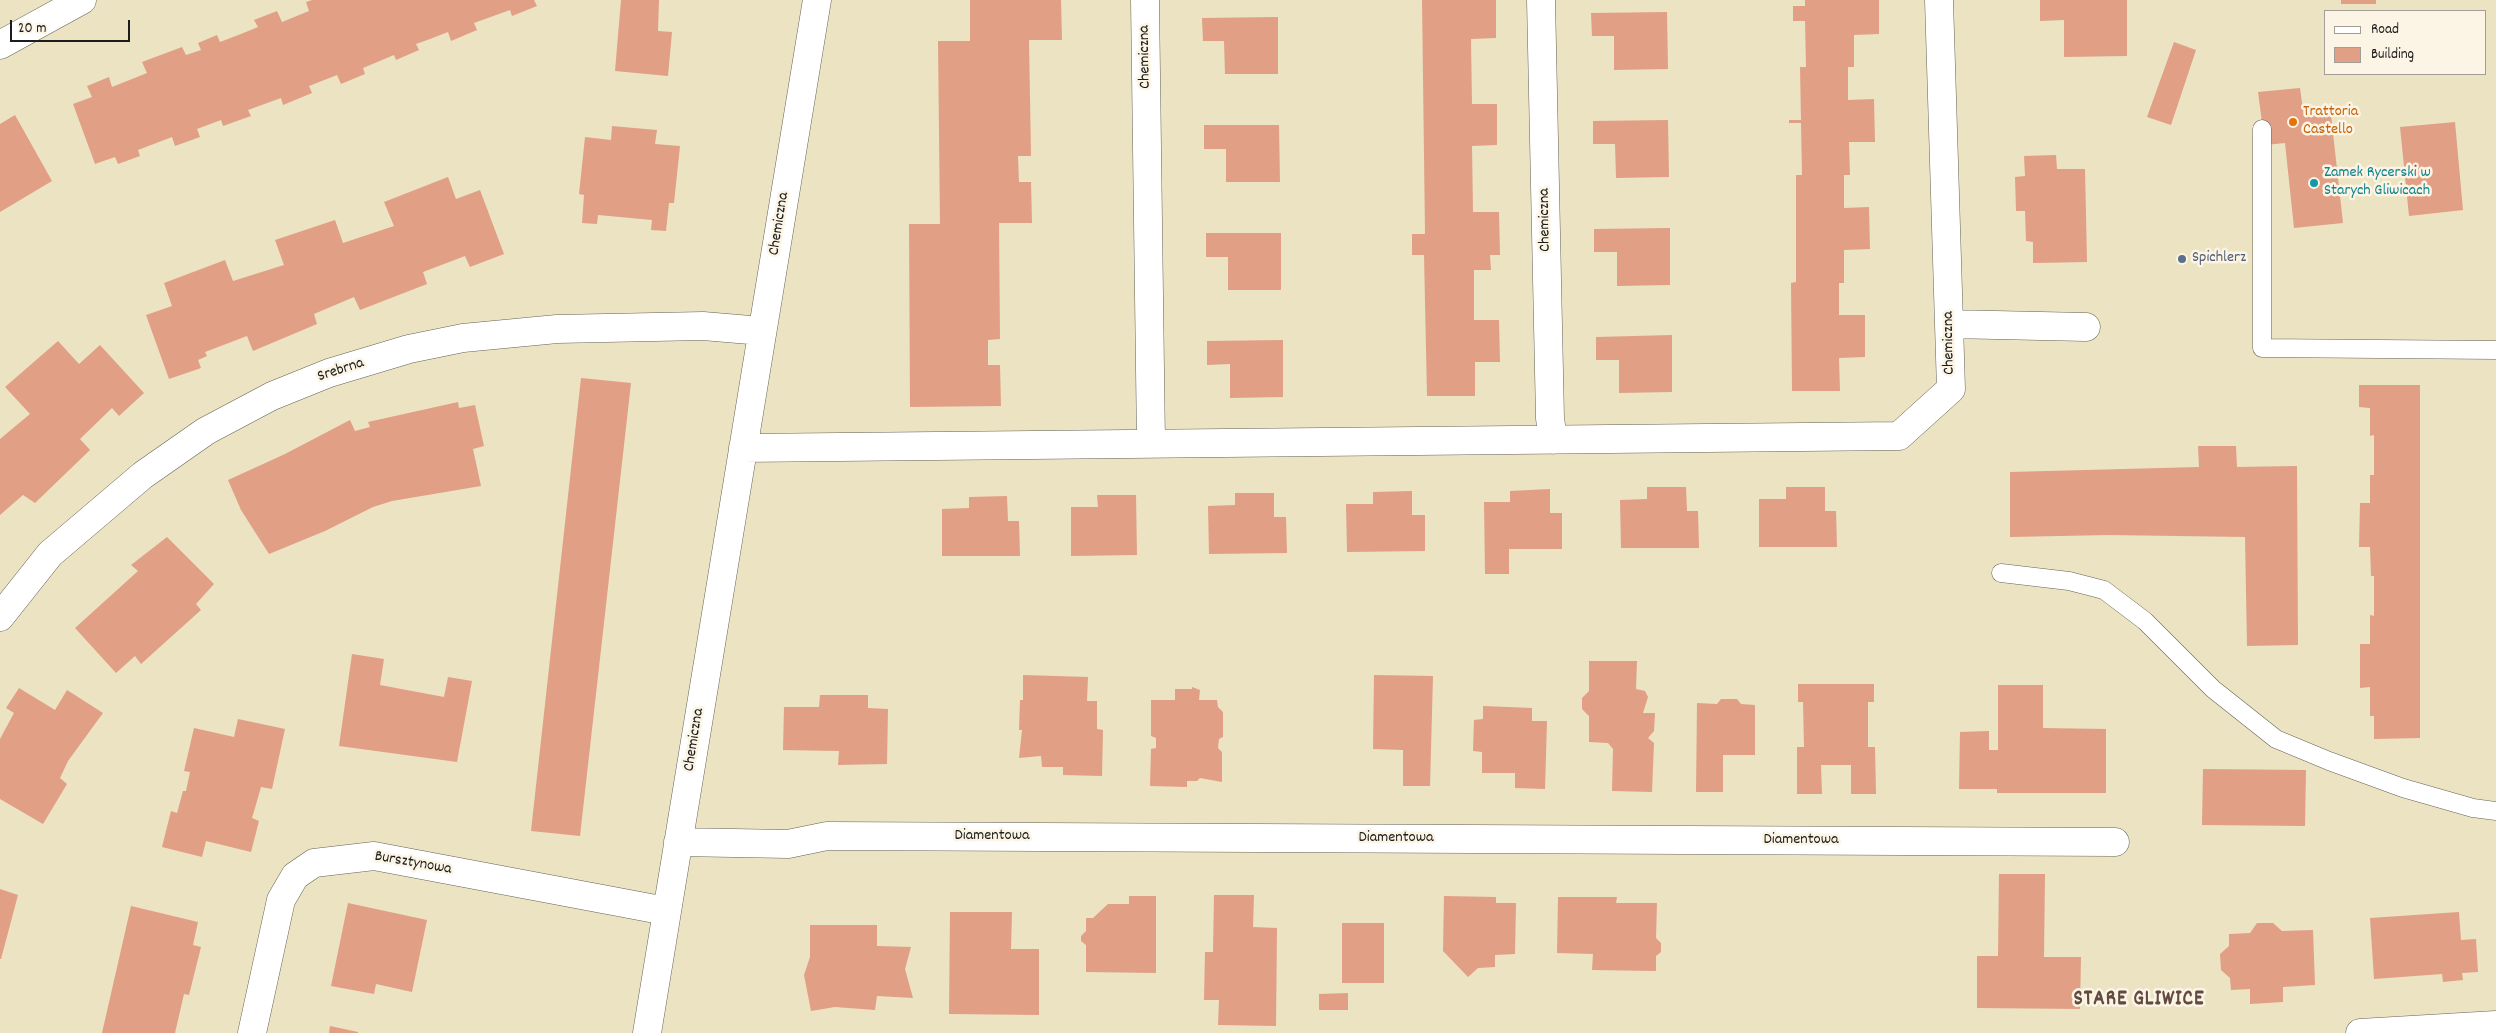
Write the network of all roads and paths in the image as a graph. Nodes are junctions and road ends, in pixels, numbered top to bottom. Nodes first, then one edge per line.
1 (82, 0) edge
2 (817, 0) edge
3 (1145, 0) edge
4 (1541, 0) edge
5 (1939, 0) edge
6 (0, 45) edge
7 (2262, 129) dead end
8 (1950, 324) junction
9 (2086, 327) dead end
10 (762, 331) junction
11 (2496, 350) edge
12 (1553, 440) junction
13 (1151, 443) junction
14 (743, 448) junction
15 (2001, 573) dead end
16 (0, 617) edge
17 (2496, 811) edge
18 (678, 842) junction
19 (2115, 842) dead end
20 (666, 911) junction
21 (2496, 1025) edge
22 (252, 1033) edge
23 (647, 1033) edge
24 (2360, 1033) edge

1 - 6 street
2 - 10 street, Chemiczna
3 - 13 street, Chemiczna
4 - 12 street, Chemiczna
5 - 8 street, Chemiczna
7 - 11 lane
8 - 9 street
8 - 12 street, Chemiczna
10 - 14 street, Chemiczna
10 - 16 street, Srebrna
12 - 13 street, Chemiczna
13 - 14 street, Chemiczna
14 - 18 street, Chemiczna
15 - 17 lane
18 - 19 street, Diamentowa
18 - 20 street, Chemiczna
20 - 22 street, Bursztynowa
20 - 23 street, Chemiczna
21 - 24 street

